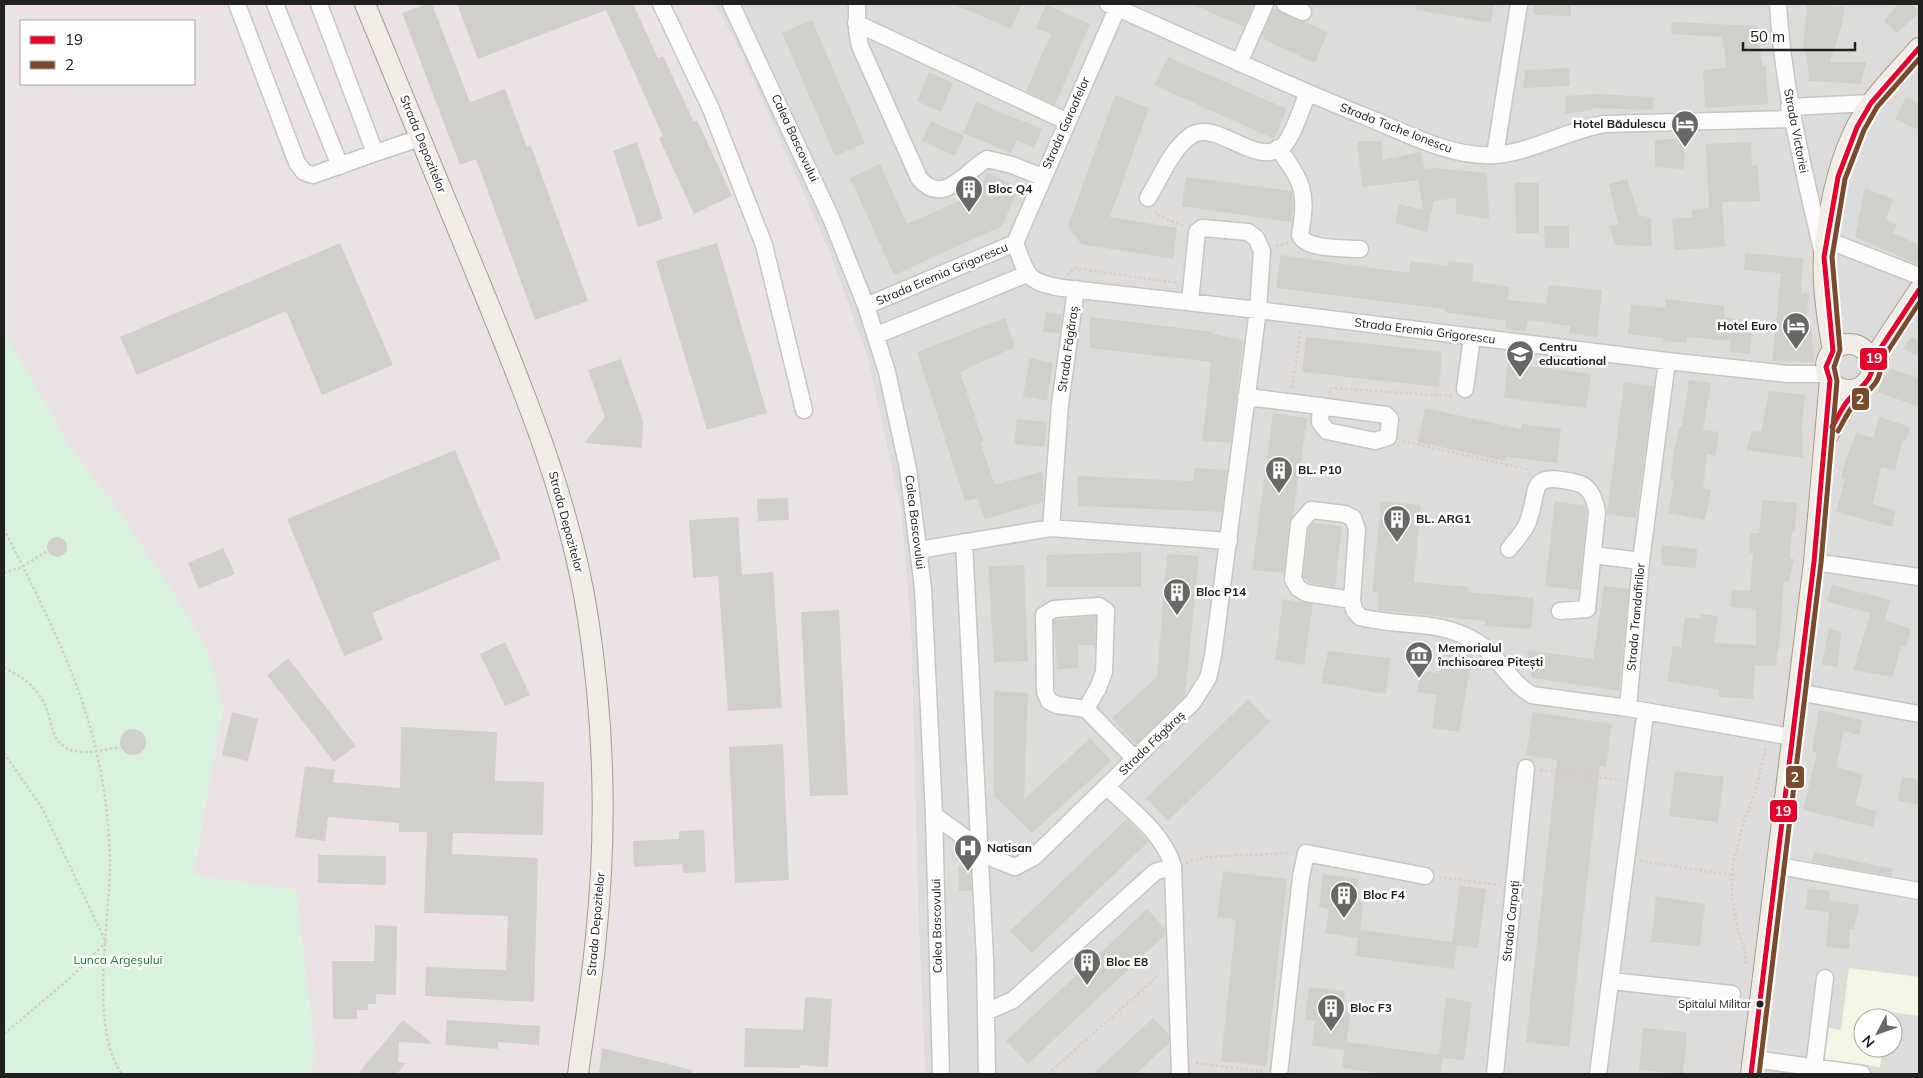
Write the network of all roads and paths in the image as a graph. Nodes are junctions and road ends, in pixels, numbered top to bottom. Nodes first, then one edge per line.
1 (236, 4) edge
2 (275, 4) edge
3 (319, 4) edge
4 (365, 4) edge
5 (661, 4) edge
6 (731, 4) edge
7 (857, 4) edge
8 (1265, 4) edge
9 (1285, 4) edge
10 (1519, 4) edge
11 (1778, 4) edge
12 (1115, 5) edge
13 (1303, 12) dead end
14 (856, 23) junction
15 (1919, 48) edge
16 (1239, 63) junction
17 (1308, 94) junction
18 (1871, 103) junction
19 (1790, 113) junction
20 (1066, 121) junction
21 (420, 138) junction
22 (1278, 148) junction
23 (374, 154) junction
24 (1495, 155) junction
25 (340, 166) junction
26 (1042, 177) junction
27 (1148, 198) joint
28 (1195, 237) junction
29 (1302, 240) junction
30 (1015, 243) junction
31 (1360, 249) dead end
32 (1825, 249) junction
33 (1262, 251) junction
34 (1027, 274) junction
35 (1919, 276) edge
36 (1192, 285) junction
37 (1069, 289) junction
38 (1919, 290) edge
39 (1190, 302) junction
40 (866, 306) junction
41 (1258, 310) junction
42 (1304, 315) junction
43 (876, 336) junction
44 (1472, 336) junction
45 (1833, 351) junction
46 (1666, 361) junction
47 (1872, 361) junction
48 (1828, 377) junction
49 (1465, 389) joint
50 (1858, 389) junction
51 (1246, 397) junction
52 (1290, 402) junction
53 (1324, 407) junction
54 (804, 410) dead end
55 (1388, 437) junction
56 (1826, 439) junction
57 (1538, 485) junction
58 (1051, 528) junction
59 (4, 529) edge
60 (1229, 541) junction
61 (964, 542) junction
62 (1509, 549) dead end
63 (919, 550) junction
64 (47, 551) dead end
65 (1593, 555) junction
66 (1641, 561) junction
67 (1814, 562) junction
68 (22, 567) junction
69 (4, 573) edge
70 (1919, 577) edge
71 (1352, 600) junction
72 (1560, 612) dead end
73 (4, 668) edge
74 (1797, 692) junction
75 (1086, 708) junction
76 (1628, 708) junction
77 (1919, 714) edge
78 (1644, 723) dead end
79 (1768, 733) junction
80 (1792, 737) junction
81 (120, 747) dead end
82 (97, 751) junction
83 (4, 753) edge
84 (1135, 760) junction
85 (1526, 768) joint
86 (1637, 782) junction
87 (1107, 787) junction
88 (934, 815) junction
89 (980, 848) junction
90 (1306, 853) junction
91 (1627, 859) junction
92 (1173, 866) junction
93 (1778, 866) junction
94 (1732, 875) junction
95 (1424, 876) joint
96 (1514, 887) junction
97 (1919, 891) edge
98 (106, 942) junction
99 (1176, 960) junction
100 (1746, 970) dead end
101 (1825, 978) dead end
102 (1611, 981) junction
103 (1732, 994) dead end
104 (986, 1012) junction
105 (4, 1034) edge
106 (1753, 1067) edge
107 (1814, 1068) junction
108 (1177, 1069) edge
109 (120, 1073) edge
110 (578, 1074) edge
111 (941, 1074) edge
112 (987, 1074) edge
113 (1048, 1074) edge
114 (1279, 1074) edge
115 (1495, 1074) edge
116 (1598, 1074) edge
117 (1862, 1074) edge

1 - 25 street
2 - 25 street
3 - 23 street
4 - 21 main road, Strada Depozitelor
5 - 54 street
6 - 40 street, Calea Bascovului
7 - 14 street
8 - 16 street
9 - 13 street
10 - 24 street
11 - 19 street, Strada Victoriei
12 - 16 street, Strada Tache Ionescu
12 - 20 street, Strada Garoafelor
14 - 20 street
14 - 26 street
15 - 18 main road
16 - 17 street, Strada Tache Ionescu
17 - 22 street
17 - 24 street, Strada Tache Ionescu
18 - 19 street, Strada Tache Ionescu
18 - 32 main road
19 - 24 street, Strada Tache Ionescu
19 - 32 street, Strada Victoriei
20 - 26 street, Strada Garoafelor
21 - 23 street
21 - 110 main road, Strada Depozitelor
22 - 27 street
22 - 29 street
23 - 25 street
26 - 30 street, Strada Garoafelor
27 - 28 path
28 - 33 street
28 - 36 street
29 - 31 street
29 - 33 path
30 - 34 street, Strada Eremia Grigorescu
30 - 40 street, Strada Eremia Grigorescu
32 - 35 street
32 - 45 main road
33 - 41 street, Strada Făgăraș
34 - 37 street, Strada Eremia Grigorescu
34 - 43 street
36 - 37 path
36 - 39 street
37 - 39 street, Strada Eremia Grigorescu
37 - 58 street, Strada Făgăraș
38 - 47 main road
39 - 41 street, Strada Eremia Grigorescu
40 - 43 street, Calea Bascovului
41 - 42 street, Strada Eremia Grigorescu
41 - 51 street, Strada Făgăraș
42 - 44 street, Strada Eremia Grigorescu
42 - 52 path
43 - 63 street, Calea Bascovului
44 - 46 street, Strada Eremia Grigorescu
44 - 49 street
45 - 47 main road
45 - 48 main road
46 - 48 street, Strada Eremia Grigorescu
46 - 66 street, Strada Trandafirilor
47 - 50 main road
48 - 50 main road
48 - 56 main road
49 - 53 path
50 - 56 main road
51 - 52 street
51 - 60 street, Strada Făgăraș
52 - 53 street
53 - 55 street
53 - 55 street
55 - 57 path
56 - 67 main road
57 - 62 street
57 - 65 street
58 - 60 street
58 - 61 street
59 - 68 path
60 - 84 street, Strada Făgăraș
61 - 63 street
61 - 89 street
63 - 88 street, Calea Bascovului
64 - 68 path
65 - 66 street
65 - 72 street
66 - 76 street, Strada Trandafirilor
67 - 70 street
67 - 74 main road
68 - 69 path
68 - 82 path
71 - 71 street
71 - 76 street
73 - 82 path
74 - 77 street
74 - 80 main road
75 - 75 street
75 - 84 street
76 - 79 street
78 - 86 street
79 - 80 street
79 - 94 path
80 - 93 main road
81 - 82 path
82 - 98 path
83 - 98 path
84 - 87 street, Strada Făgăraș
85 - 86 path
85 - 96 street, Strada Carpați
86 - 91 street
87 - 89 street, Strada Făgăraș
87 - 92 street
88 - 89 street, Strada Făgăraș
88 - 111 street, Calea Bascovului
89 - 104 street
90 - 92 path
90 - 95 street
90 - 114 street
91 - 94 path
91 - 102 street
92 - 99 street
92 - 104 street
93 - 97 street
93 - 106 main road
94 - 100 path
95 - 96 path
96 - 115 street, Strada Carpați
98 - 105 path
98 - 109 path
99 - 108 street
99 - 113 path
101 - 107 street
102 - 103 street
102 - 116 street
104 - 112 street
106 - 107 street
107 - 117 street
108 - 114 path

